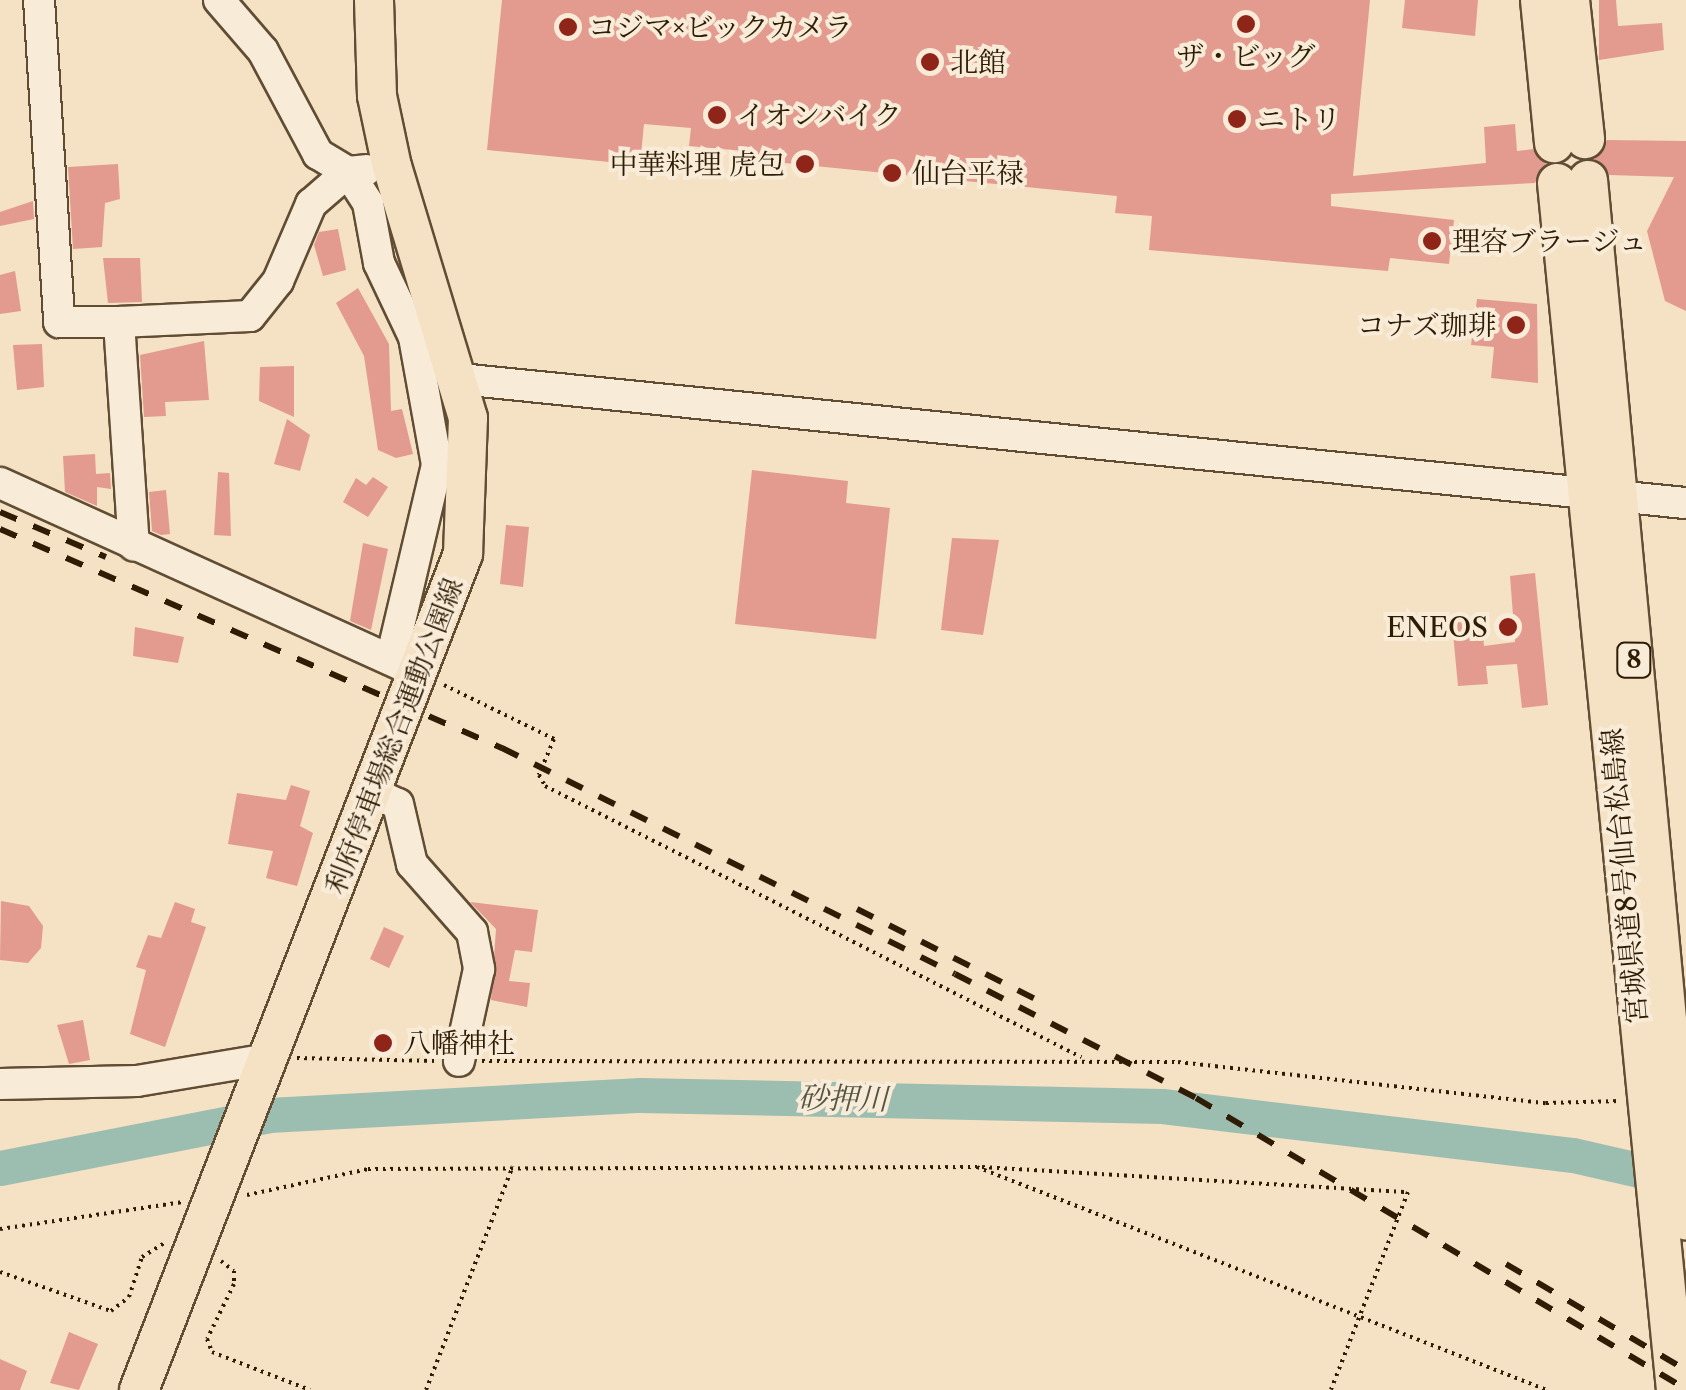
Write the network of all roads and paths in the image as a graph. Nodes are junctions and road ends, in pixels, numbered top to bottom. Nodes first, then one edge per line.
1 (39, 0) edge
2 (219, 0) edge
3 (374, 0) edge
4 (1540, 0) edge
5 (1570, 0) edge
6 (392, 167) junction
7 (348, 172) junction
8 (1573, 182) dead end
9 (119, 322) junction
10 (460, 378) junction
11 (0, 482) edge
12 (1604, 494) junction
13 (1686, 503) edge
14 (134, 545) junction
15 (407, 667) junction
16 (374, 793) junction
17 (1086, 1060) junction
18 (459, 1061) junction
19 (264, 1070) junction
20 (0, 1084) edge
21 (1657, 1124) junction
22 (513, 1166) junction
23 (977, 1166) junction
24 (216, 1191) junction
25 (0, 1230) edge
26 (1674, 1230) edge
27 (171, 1243) dead end
28 (221, 1261) dead end
29 (0, 1272) edge
30 (1360, 1318) junction
31 (139, 1390) edge
32 (310, 1390) edge
33 (426, 1390) edge
34 (1331, 1390) edge
35 (1547, 1390) edge
36 (1676, 1390) edge

1 - 9 street
2 - 7 street
3 - 6 main road, 利府停車場総合運動公園線
4 - 5 main road
6 - 7 street
6 - 10 main road, 利府停車場総合運動公園線
7 - 9 street
7 - 15 street
8 - 12 main road, 宮城県道8号仙台松島線 / 8
9 - 14 street
10 - 12 street
10 - 15 main road, 利府停車場総合運動公園線
11 - 14 street
12 - 13 street
12 - 21 main road, 宮城県道8号仙台松島線 / 8
12 - 21 main road, 宮城県道8号仙台松島線 / 8
14 - 15 street
15 - 16 main road, 利府停車場総合運動公園線
15 - 17 path
16 - 18 street
16 - 19 main road, 利府停車場総合運動公園線
17 - 18 path
17 - 21 path
18 - 19 path
19 - 20 street
19 - 24 main road, 利府停車場総合運動公園線
21 - 26 main road, 宮城県道8号仙台松島線 / 8
22 - 23 path
22 - 24 path
22 - 33 path
23 - 30 path
23 - 30 path
24 - 25 path
24 - 31 main road, 利府停車場総合運動公園線
26 - 36 main road, 宮城県道8号仙台松島線 / 8
27 - 29 path
28 - 32 path
30 - 34 path
30 - 35 path

